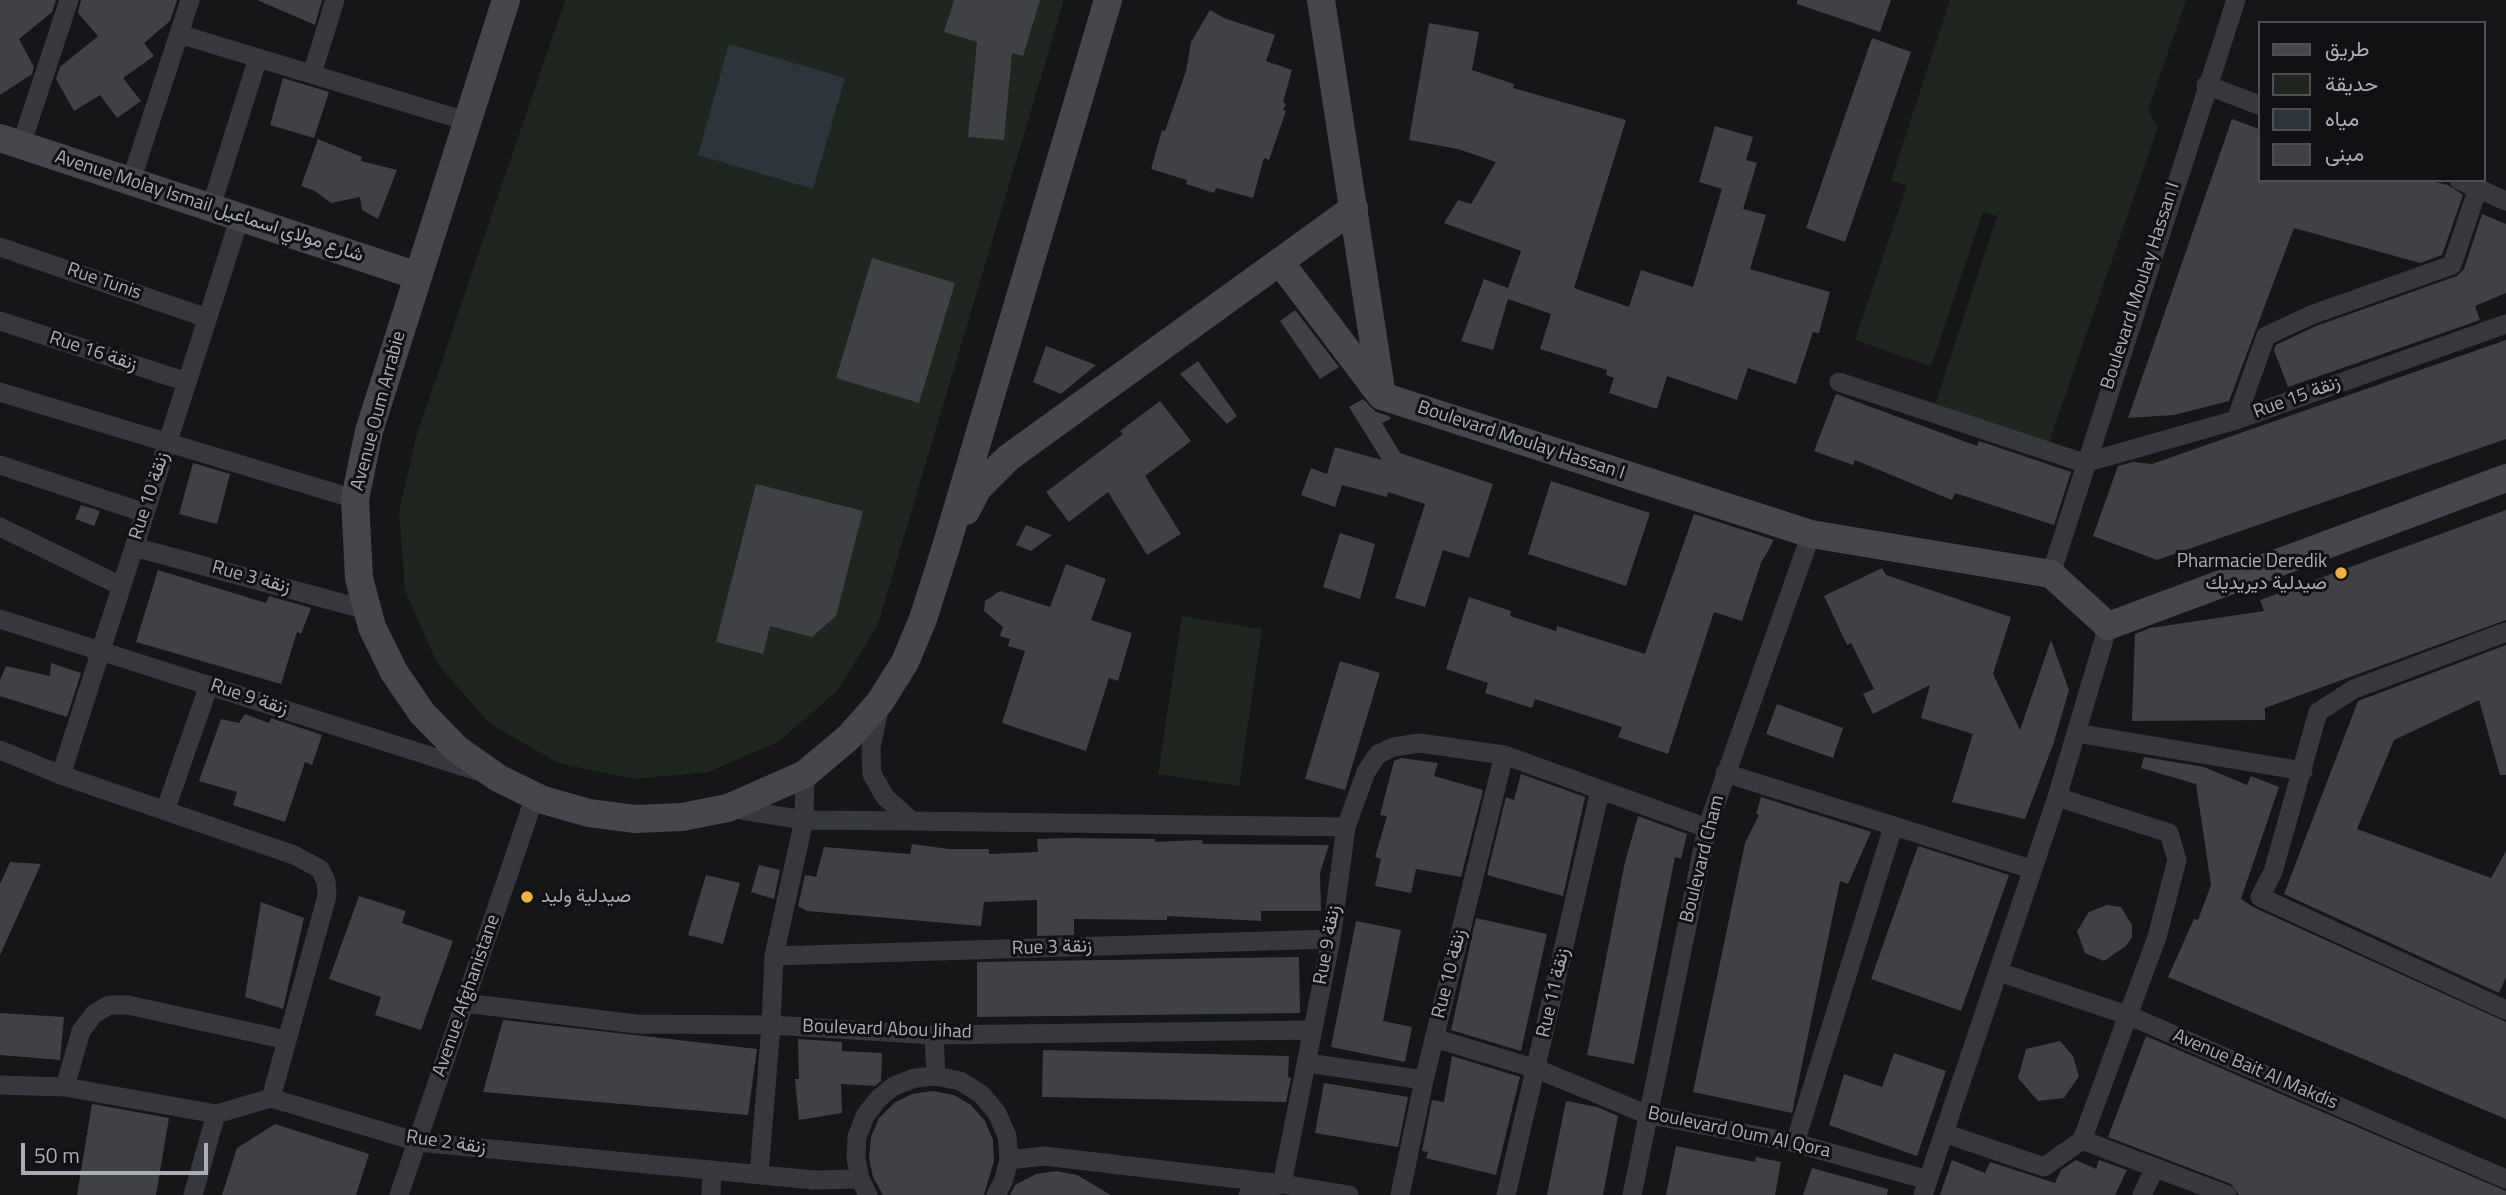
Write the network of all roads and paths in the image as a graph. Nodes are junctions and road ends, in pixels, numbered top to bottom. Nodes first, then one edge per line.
1 (69, 0) edge
2 (190, 0) edge
3 (335, 0) edge
4 (506, 0) edge
5 (1108, 0) edge
6 (1321, 0) edge
7 (2236, 0) edge
8 (179, 34) junction
9 (258, 58) junction
10 (312, 74) junction
11 (2206, 85) junction
12 (2258, 105) edge
13 (466, 121) junction
14 (11, 142) edge
15 (131, 181) junction
16 (2468, 184) edge
17 (2506, 201) edge
18 (211, 208) junction
19 (1354, 208) junction
20 (240, 217) junction
21 (0, 247) edge
22 (1280, 262) junction
23 (418, 275) junction
24 (207, 317) junction
25 (0, 321) edge
26 (2506, 324) edge
27 (1839, 382) dead end
28 (187, 383) junction
29 (0, 392) edge
30 (1382, 396) junction
31 (2236, 420) junction
32 (167, 443) junction
33 (2084, 463) junction
34 (0, 465) edge
35 (2506, 478) edge
36 (355, 499) junction
37 (145, 513) junction
38 (0, 527) edge
39 (1811, 534) junction
40 (134, 547) junction
41 (946, 547) junction
42 (2051, 574) junction
43 (121, 586) junction
44 (367, 610) junction
45 (0, 619) edge
46 (2108, 626) junction
47 (2506, 632) edge
48 (99, 650) junction
49 (209, 685) junction
50 (880, 702) junction
51 (2076, 733) junction
52 (0, 750) edge
53 (1504, 755) junction
54 (2303, 771) junction
55 (1725, 773) junction
56 (805, 774) junction
57 (61, 775) junction
58 (498, 778) junction
59 (1600, 791) junction
60 (2057, 797) junction
61 (539, 798) junction
62 (728, 808) junction
63 (165, 811) junction
64 (804, 820) junction
65 (912, 821) junction
66 (1346, 827) junction
67 (1893, 827) junction
68 (1707, 828) junction
69 (2031, 869) junction
70 (1331, 939) junction
71 (774, 956) junction
72 (1999, 972) junction
73 (465, 1003) junction
74 (2506, 1010) edge
75 (2130, 1016) junction
76 (772, 1025) junction
77 (1312, 1030) junction
78 (934, 1035) junction
79 (1434, 1038) junction
80 (288, 1040) junction
81 (1307, 1063) junction
82 (1537, 1069) junction
83 (936, 1076) junction
84 (1424, 1080) junction
85 (0, 1085) edge
86 (65, 1087) junction
87 (271, 1098) junction
88 (1646, 1114) junction
89 (216, 1115) junction
90 (1944, 1133) junction
91 (2082, 1140) junction
92 (418, 1142) junction
93 (1795, 1143) junction
94 (1009, 1160) junction
95 (2155, 1167) junction
96 (712, 1170) junction
97 (758, 1174) junction
98 (2506, 1179) edge
99 (1282, 1184) junction
100 (816, 1187) edge
101 (864, 1187) edge
102 (1926, 1188) edge
103 (193, 1195) edge
104 (398, 1195) edge
105 (711, 1195) edge
106 (996, 1195) edge
107 (1248, 1195) edge
108 (1349, 1195) edge
109 (1400, 1195) edge
110 (1506, 1195) edge
111 (1632, 1195) edge
112 (2142, 1195) edge
113 (2227, 1195) edge

1 - 14 street
2 - 8 street
3 - 10 street
4 - 13 street, Avenue Oum Arrabie
5 - 41 street
6 - 19 street
7 - 11 street, Boulevard Moulay Hassan I
8 - 9 street
8 - 15 street
9 - 10 street
9 - 18 street
10 - 13 street
11 - 12 street
11 - 33 street, Boulevard Moulay Hassan I
13 - 23 street, Avenue Oum Arrabie
14 - 15 street, Avenue Molay Ismail شارع مولاي اسماعيل
15 - 18 street, Avenue Molay Ismail شارع مولاي اسماعيل
16 - 17 street
16 - 31 street
18 - 20 street, Avenue Molay Ismail شارع مولاي اسماعيل
19 - 22 street
19 - 30 street
20 - 23 street, Avenue Molay Ismail شارع مولاي اسماعيل
20 - 24 street, Rue 10 زنقة
21 - 24 street, Rue Tunis
22 - 30 street
22 - 41 street
23 - 36 street, Avenue Oum Arrabie
24 - 28 street, Rue 10 زنقة
25 - 28 street, Rue 16 زنقة
26 - 31 street, Rue 15 زنقة
27 - 33 street
28 - 32 street, Rue 10 زنقة
29 - 32 street
30 - 39 street, Boulevard Moulay Hassan I
31 - 33 street, Rue 15 زنقة
32 - 36 street
32 - 37 street, Rue 10 زنقة
33 - 42 street, Boulevard Moulay Hassan I
34 - 37 street
35 - 46 street
36 - 44 street, Avenue Oum Arrabie
37 - 40 street, Rue 10 زنقة
38 - 43 street
39 - 42 street, Boulevard Moulay Hassan I
39 - 55 street, Boulevard Cham
40 - 43 street, Rue 10 زنقة
40 - 44 street, Rue 3 زنقة
41 - 50 street, Avenue Oum Arrabie
42 - 46 street
43 - 48 street, Rue 10 زنقة
44 - 58 street, Avenue Oum Arrabie
45 - 48 street, Rue 9 زنقة
46 - 51 street
47 - 54 street
48 - 49 street, Rue 9 زنقة
48 - 57 street, Rue 10 زنقة
49 - 58 street, Rue 9 زنقة
49 - 63 street
50 - 56 street, Avenue Oum Arrabie
50 - 65 street
51 - 54 street
51 - 60 street
52 - 57 street
53 - 59 street
53 - 66 street, Rue 9 زنقة
53 - 79 street, Rue 10 زنقة
54 - 74 street
55 - 67 street
55 - 68 street, Boulevard Cham
56 - 62 street, Avenue Oum Arrabie
56 - 64 street
57 - 63 street
58 - 61 street, Avenue Oum Arrabie
59 - 68 street
59 - 82 street, Rue 11 زنقة
60 - 69 street
60 - 75 street
61 - 62 street, Avenue Oum Arrabie
61 - 73 street, Avenue Afghanistane
62 - 64 street
63 - 80 street
64 - 65 street
64 - 71 street
65 - 66 street
66 - 70 street, Rue 9 زنقة
67 - 69 street
67 - 93 street
68 - 88 street, Boulevard Cham
69 - 72 street
70 - 71 street, Rue 3 زنقة
70 - 77 street, Rue 9 زنقة
71 - 76 street
72 - 75 street, Avenue Bait Al Makdis
72 - 90 street
73 - 76 street, Boulevard Abou Jihad
73 - 92 street, Avenue Afghanistane
75 - 91 street
75 - 98 street, Avenue Bait Al Makdis
76 - 78 street, Boulevard Abou Jihad
76 - 97 street
77 - 78 street, Boulevard Abou Jihad
77 - 81 street, Rue 9 زنقة
78 - 83 street
79 - 82 street, Boulevard Oum Al Qora
79 - 84 street, Rue 10 زنقة
80 - 86 street
80 - 87 street
81 - 84 street
81 - 99 street, Rue 9 زنقة
82 - 88 street, Boulevard Oum Al Qora
82 - 110 street, Rue 11 زنقة
83 - 94 street
83 - 101 street
84 - 109 street, Rue 10 زنقة
85 - 86 street
86 - 89 street
87 - 89 street
87 - 92 street, Rue 2 زنقة
88 - 93 street, Boulevard Oum Al Qora
88 - 111 street, Boulevard Cham
89 - 103 street
90 - 91 street
90 - 102 street
91 - 95 street
92 - 96 street, Rue 2 زنقة
92 - 104 street, Avenue Afghanistane
93 - 102 street, Boulevard Oum Al Qora
94 - 99 street
94 - 106 street
95 - 112 street
95 - 113 street
96 - 97 street, Rue 2 زنقة
96 - 105 street
97 - 100 street, Rue 2 زنقة
99 - 107 street
99 - 108 street
100 - 101 street, Rue 2 زنقة

